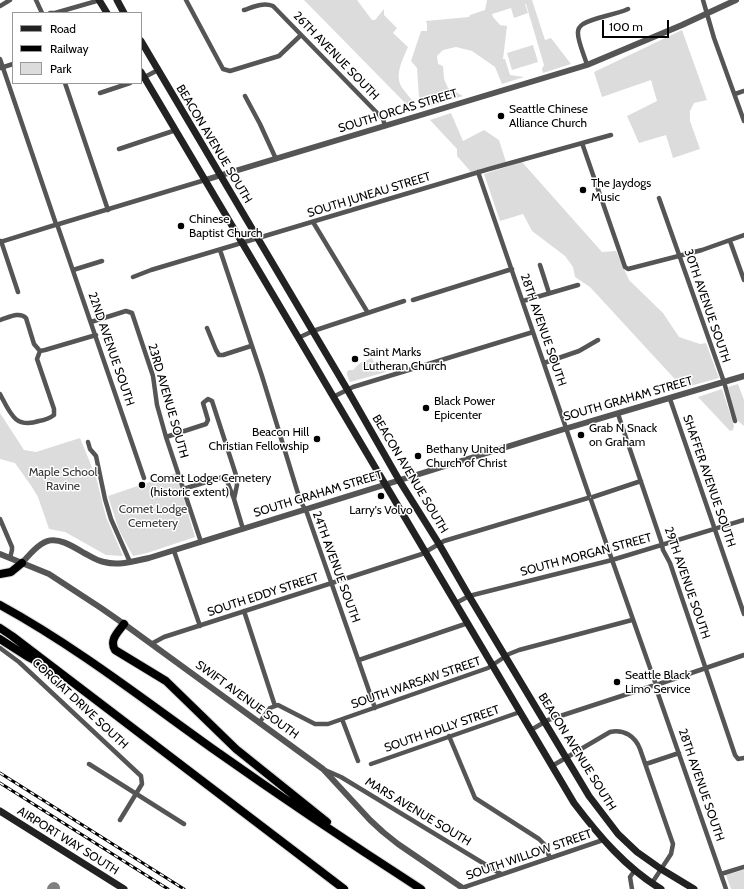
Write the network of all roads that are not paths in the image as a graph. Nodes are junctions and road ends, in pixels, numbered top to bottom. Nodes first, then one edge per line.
1 (10, 0) edge
2 (36, 0) edge
3 (100, 0) edge
4 (117, 0) edge
5 (186, 0) edge
6 (703, 0) edge
7 (736, 0) edge
8 (0, 6) edge
9 (628, 9) dead end
10 (244, 10) dead end
11 (42, 12) edge
12 (58, 12) edge
13 (106, 12) edge
14 (123, 12) edge
15 (707, 13) junction
16 (302, 35) junction
17 (142, 43) edge
18 (0, 59) edge
19 (12, 64) edge
20 (588, 65) junction
21 (1, 67) edge
22 (158, 70) junction
23 (142, 76) edge
24 (65, 84) edge
25 (127, 84) edge
26 (744, 91) edge
27 (100, 93) dead end
28 (735, 94) junction
29 (246, 96) dead end
30 (744, 120) edge
31 (385, 126) junction
32 (176, 130) junction
33 (612, 135) dead end
34 (582, 143) junction
35 (119, 149) dead end
36 (276, 159) junction
37 (478, 172) junction
38 (220, 175) junction
39 (205, 180) junction
40 (659, 198) dead end
41 (108, 210) junction
42 (313, 222) junction
43 (57, 225) junction
44 (744, 235) edge
45 (258, 239) junction
46 (0, 241) edge
47 (730, 241) junction
48 (242, 243) junction
49 (220, 250) junction
50 (679, 256) junction
51 (102, 261) dead end
52 (540, 265) dead end
53 (512, 269) junction
54 (73, 270) junction
55 (133, 277) dead end
56 (744, 280) edge
57 (578, 284) dead end
58 (18, 292) dead end
59 (549, 293) junction
60 (413, 300) dead end
61 (404, 301) dead end
62 (523, 301) junction
63 (368, 313) junction
64 (0, 320) edge
65 (91, 322) junction
66 (207, 328) dead end
67 (313, 331) junction
68 (533, 332) junction
69 (96, 335) junction
70 (298, 338) junction
71 (598, 340) dead end
72 (251, 346) junction
73 (40, 351) junction
74 (544, 363) junction
75 (744, 376) edge
76 (724, 382) junction
77 (347, 389) junction
78 (0, 394) edge
79 (333, 396) junction
80 (670, 399) junction
81 (618, 414) junction
82 (735, 421) dead end
83 (567, 429) junction
84 (166, 437) junction
85 (88, 442) dead end
86 (144, 478) dead end
87 (399, 480) junction
88 (641, 481) junction
89 (386, 484) junction
90 (183, 489) junction
91 (590, 497) junction
92 (234, 499) junction
93 (305, 509) junction
94 (0, 518) edge
95 (744, 520) edge
96 (243, 529) junction
97 (715, 529) junction
98 (200, 542) junction
99 (439, 544) junction
100 (662, 545) junction
101 (174, 551) junction
102 (426, 552) junction
103 (0, 554) edge
104 (10, 558) junction
105 (612, 560) junction
106 (130, 562) junction
107 (22, 563) junction
108 (0, 574) edge
109 (332, 583) junction
110 (469, 596) junction
111 (456, 603) junction
112 (0, 605) edge
113 (244, 611) junction
114 (744, 614) edge
115 (632, 620) junction
116 (468, 623) junction
117 (124, 624) junction
118 (200, 626) junction
119 (0, 628) edge
120 (0, 639) edge
121 (151, 644) junction
122 (0, 648) edge
123 (744, 655) edge
124 (506, 656) junction
125 (358, 660) junction
126 (493, 666) junction
127 (705, 668) junction
128 (61, 674) junction
129 (655, 685) junction
130 (275, 706) junction
131 (375, 708) junction
132 (520, 712) junction
133 (342, 719) junction
134 (544, 722) junction
135 (259, 723) junction
136 (531, 730) junction
137 (449, 736) junction
138 (679, 753) junction
139 (566, 758) junction
140 (744, 758) edge
141 (358, 761) dead end
142 (89, 764) dead end
143 (371, 764) dead end
144 (646, 764) junction
145 (552, 766) junction
146 (323, 769) junction
147 (136, 794) junction
148 (0, 811) edge
149 (120, 820) dead end
150 (184, 824) dead end
151 (603, 840) junction
152 (357, 848) junction
153 (550, 858) junction
154 (744, 867) edge
155 (661, 869) junction
156 (634, 870) junction
157 (501, 874) junction
158 (721, 874) junction
159 (652, 883) junction
160 (463, 888) edge
161 (124, 889) edge
162 (344, 889) edge
163 (421, 889) edge
164 (632, 889) edge
165 (661, 889) edge
166 (694, 889) edge
167 (726, 889) edge

1 - 8 street
2 - 11 street
3 - 12 street
3 - 13 main road
4 - 14 main road
5 - 16 street
6 - 15 street
7 - 15 street, SOUTH ORCAS STREET
9 - 20 street
10 - 16 street, 26TH AVENUE SOUTH
15 - 20 street, SOUTH ORCAS STREET
15 - 28 street
16 - 31 street, 26TH AVENUE SOUTH
17 - 22 main road, BEACON AVENUE SOUTH
18 - 21 street, 22ND AVENUE SOUTH
19 - 21 street
20 - 31 street, SOUTH ORCAS STREET
21 - 43 street, 22ND AVENUE SOUTH
22 - 23 street
22 - 38 main road, BEACON AVENUE SOUTH
23 - 32 main road, BEACON AVENUE SOUTH
24 - 41 street
25 - 27 street
26 - 28 street
28 - 30 street
29 - 36 street
31 - 36 street, SOUTH ORCAS STREET
32 - 35 street
32 - 39 main road, BEACON AVENUE SOUTH
33 - 34 street, SOUTH JUNEAU STREET
34 - 37 street, SOUTH JUNEAU STREET
34 - 50 street
36 - 38 street, SOUTH ORCAS STREET
37 - 42 street, SOUTH JUNEAU STREET
37 - 53 street, 28TH AVENUE SOUTH
38 - 39 street, SOUTH ORCAS STREET
38 - 45 main road, BEACON AVENUE SOUTH
39 - 41 street, SOUTH ORCAS STREET
39 - 48 main road, BEACON AVENUE SOUTH
40 - 50 street, 30TH AVENUE SOUTH
41 - 43 street, SOUTH ORCAS STREET
42 - 45 street, SOUTH JUNEAU STREET
42 - 63 street
43 - 46 street, SOUTH ORCAS STREET
43 - 54 street, 22ND AVENUE SOUTH
44 - 47 street
45 - 48 street, SOUTH JUNEAU STREET
45 - 67 main road, BEACON AVENUE SOUTH
46 - 58 street
47 - 50 street
47 - 56 street
48 - 49 street, SOUTH JUNEAU STREET
48 - 70 main road, BEACON AVENUE SOUTH
49 - 55 street, SOUTH JUNEAU STREET
49 - 72 street, 24TH AVENUE SOUTH
50 - 76 street, 30TH AVENUE SOUTH
51 - 54 street
52 - 59 street
53 - 60 street
53 - 62 street, 28TH AVENUE SOUTH
54 - 65 street, 22ND AVENUE SOUTH
57 - 59 street
59 - 62 street
61 - 63 street
62 - 68 street, 28TH AVENUE SOUTH
63 - 67 street
64 - 73 street
65 - 69 street, 22ND AVENUE SOUTH
65 - 84 street, 23RD AVENUE SOUTH
66 - 72 street
67 - 70 street
67 - 77 main road, BEACON AVENUE SOUTH
68 - 74 street, 28TH AVENUE SOUTH
68 - 77 street
69 - 73 street
69 - 86 street, 22ND AVENUE SOUTH
70 - 79 main road, BEACON AVENUE SOUTH
71 - 74 street
72 - 93 street, 24TH AVENUE SOUTH
73 - 78 street
74 - 83 street, 28TH AVENUE SOUTH
75 - 76 street, SOUTH GRAHAM STREET
76 - 80 street, SOUTH GRAHAM STREET
76 - 82 street, 30TH AVENUE SOUTH
77 - 79 street
77 - 87 main road, BEACON AVENUE SOUTH
79 - 89 main road, BEACON AVENUE SOUTH
80 - 81 street, SOUTH GRAHAM STREET
80 - 97 street, SHAFFER AVENUE SOUTH
81 - 83 street, SOUTH GRAHAM STREET
81 - 88 street, 29TH AVENUE SOUTH
83 - 87 street, SOUTH GRAHAM STREET
83 - 91 street, 28TH AVENUE SOUTH
84 - 90 street, 23RD AVENUE SOUTH
84 - 92 street
85 - 106 street
87 - 89 street, SOUTH GRAHAM STREET
87 - 99 main road, BEACON AVENUE SOUTH
88 - 91 street, SOUTH EDDY STREET
88 - 100 street, 29TH AVENUE SOUTH
89 - 93 street, SOUTH GRAHAM STREET
89 - 102 main road, BEACON AVENUE SOUTH
90 - 92 street
90 - 98 street, 23RD AVENUE SOUTH
91 - 99 street, SOUTH EDDY STREET
91 - 105 street, 28TH AVENUE SOUTH
92 - 96 street
93 - 96 street, SOUTH GRAHAM STREET
93 - 109 street, 24TH AVENUE SOUTH
94 - 104 street
95 - 97 street, SOUTH MORGAN STREET
96 - 98 street, SOUTH GRAHAM STREET
97 - 100 street, SOUTH MORGAN STREET
97 - 114 street, SHAFFER AVENUE SOUTH
98 - 101 street, SOUTH GRAHAM STREET
99 - 102 street, SOUTH EDDY STREET
99 - 110 main road, BEACON AVENUE SOUTH
100 - 105 street, SOUTH MORGAN STREET
100 - 127 street, 29TH AVENUE SOUTH
101 - 106 street, SOUTH GRAHAM STREET
101 - 118 street
102 - 109 street, SOUTH EDDY STREET
102 - 111 main road, BEACON AVENUE SOUTH
103 - 104 street, SWIFT AVENUE SOUTH
104 - 107 street, SWIFT AVENUE SOUTH
105 - 110 street, SOUTH MORGAN STREET
105 - 115 street, 28TH AVENUE SOUTH
106 - 107 street, SOUTH GRAHAM STREET
107 - 108 highway
107 - 117 street, SWIFT AVENUE SOUTH
109 - 113 street, SOUTH EDDY STREET
109 - 125 street, 24TH AVENUE SOUTH
110 - 111 street, SOUTH MORGAN STREET
110 - 124 main road, BEACON AVENUE SOUTH
111 - 116 main road, BEACON AVENUE SOUTH
112 - 152 highway
113 - 118 street, SOUTH EDDY STREET
113 - 130 street
115 - 124 street, SOUTH WARSAW STREET
115 - 129 street, 28TH AVENUE SOUTH
116 - 125 street
116 - 126 main road, BEACON AVENUE SOUTH
117 - 121 street, SWIFT AVENUE SOUTH
117 - 152 highway
118 - 121 street, SOUTH EDDY STREET
119 - 128 highway
120 - 128 highway
121 - 135 street, SWIFT AVENUE SOUTH
122 - 147 street, CORGIAT DRIVE SOUTH
123 - 127 street
124 - 126 street, SOUTH WARSAW STREET
124 - 134 main road, BEACON AVENUE SOUTH
125 - 131 street, 24TH AVENUE SOUTH
126 - 131 street, SOUTH WARSAW STREET
126 - 132 main road, BEACON AVENUE SOUTH
127 - 129 street
127 - 140 street, 29TH AVENUE SOUTH
128 - 162 highway
129 - 134 street
129 - 138 street, 28TH AVENUE SOUTH
130 - 133 street, SOUTH WARSAW STREET
130 - 135 street
131 - 133 street, SOUTH WARSAW STREET
132 - 136 main road, BEACON AVENUE SOUTH
132 - 137 street, SOUTH HOLLY STREET
133 - 141 street
134 - 136 street
134 - 139 main road, BEACON AVENUE SOUTH
135 - 146 street, SWIFT AVENUE SOUTH
136 - 145 main road, BEACON AVENUE SOUTH
137 - 143 street, SOUTH HOLLY STREET
137 - 153 street
138 - 144 street
138 - 158 street, 28TH AVENUE SOUTH
139 - 144 street
139 - 145 street
139 - 155 main road, BEACON AVENUE SOUTH
142 - 147 street
144 - 155 street
145 - 151 main road, BEACON AVENUE SOUTH
146 - 157 street, MARS AVENUE SOUTH
146 - 160 street, SWIFT AVENUE SOUTH
147 - 149 street
147 - 150 street
148 - 161 main road, AIRPORT WAY SOUTH
151 - 153 street, SOUTH WILLOW STREET
151 - 156 main road, BEACON AVENUE SOUTH
152 - 163 highway
153 - 157 street, SOUTH WILLOW STREET
154 - 158 street
155 - 159 street
155 - 166 main road, BEACON AVENUE SOUTH
156 - 159 main road, BEACON AVENUE SOUTH
156 - 164 street
157 - 160 street, SOUTH WILLOW STREET
158 - 167 street, 28TH AVENUE SOUTH
159 - 165 main road, BEACON AVENUE SOUTH

